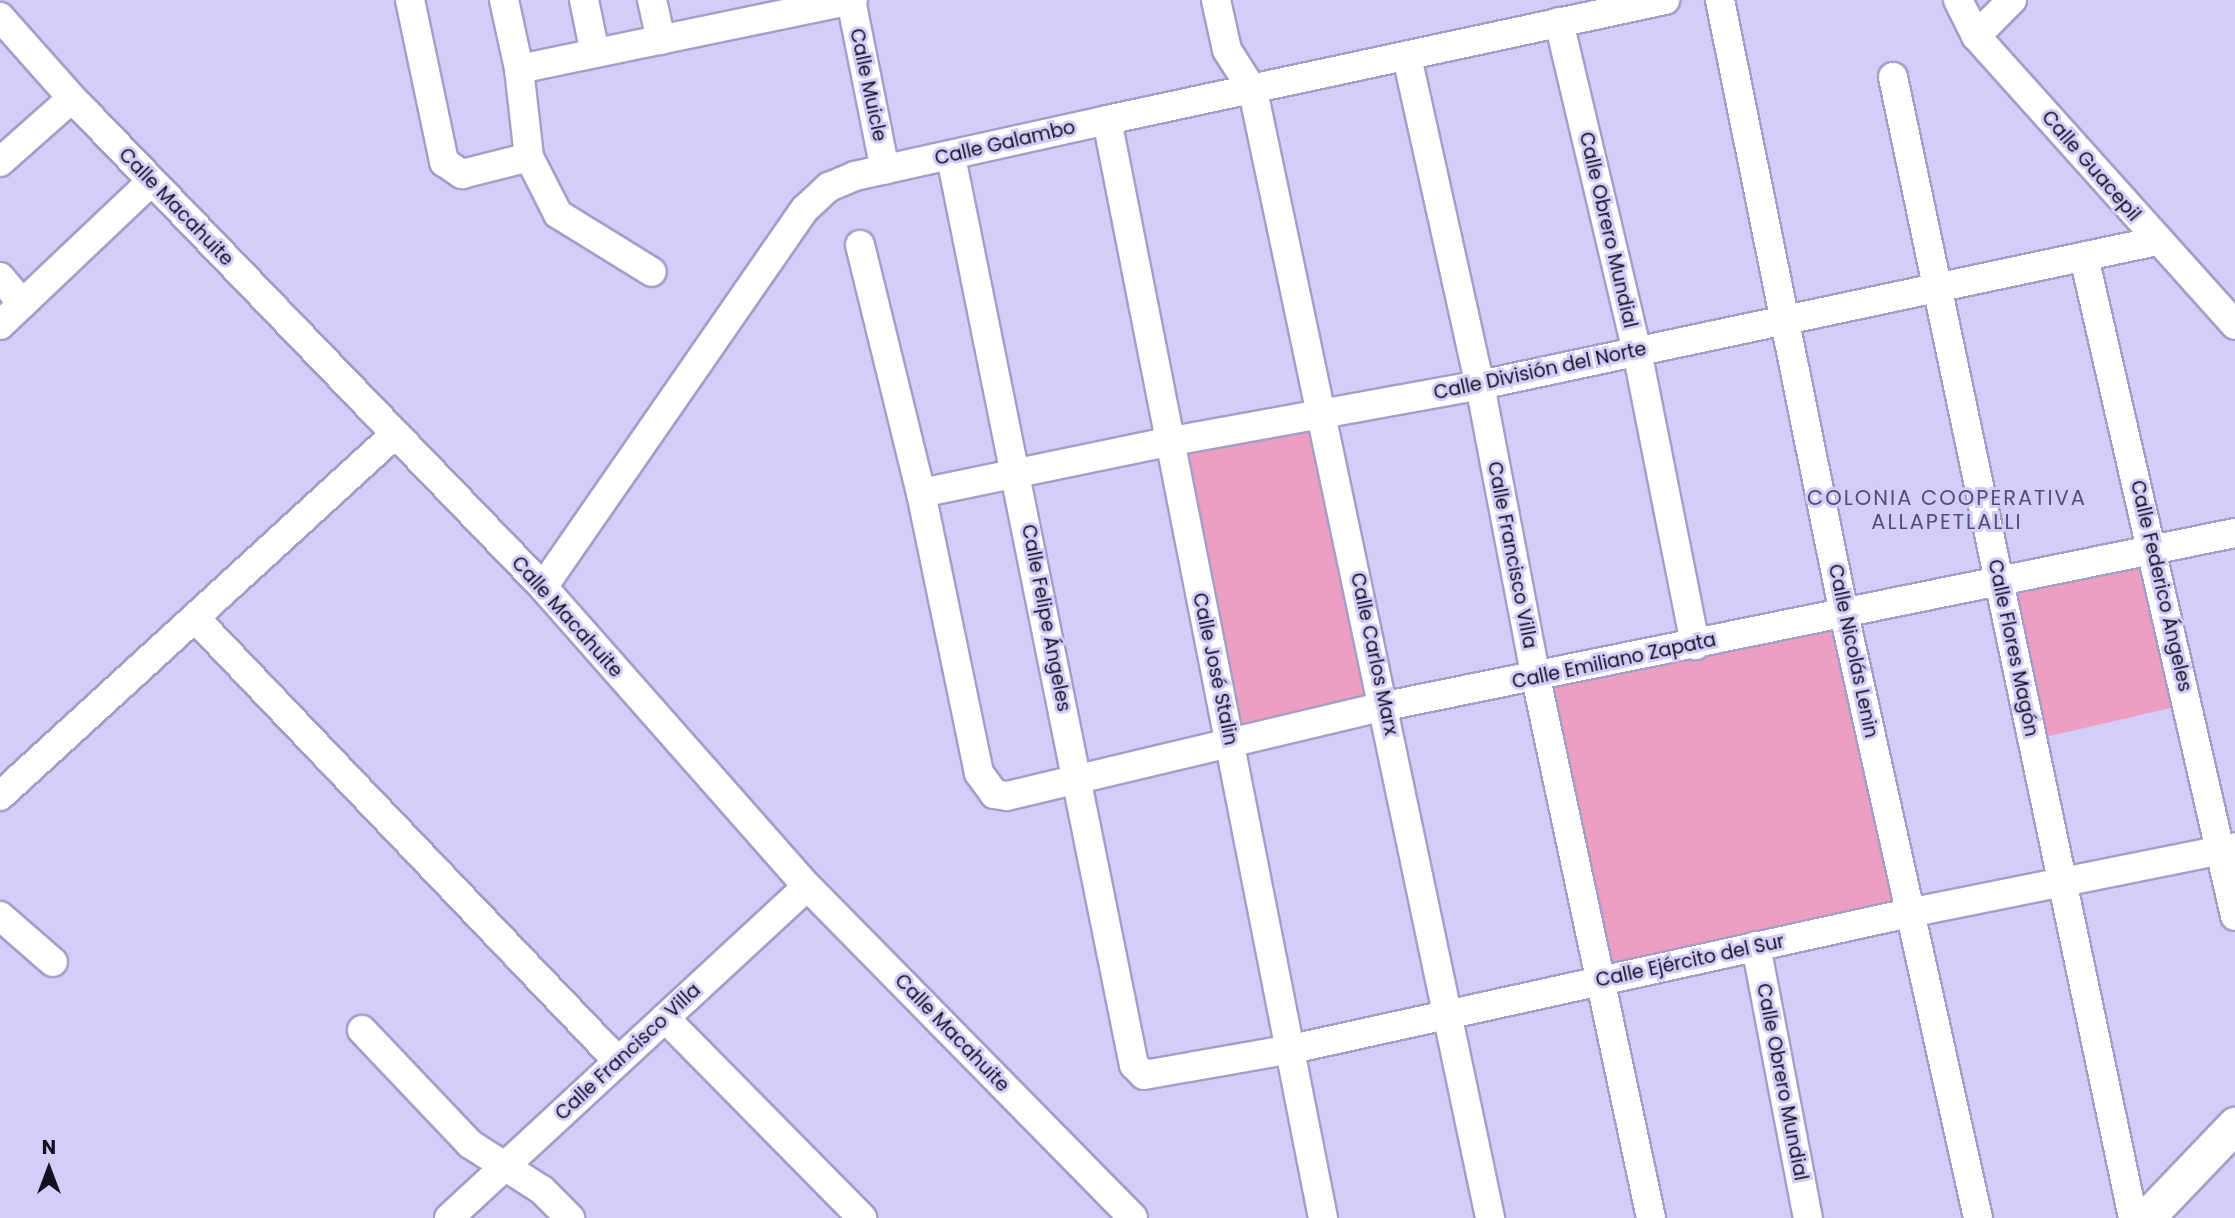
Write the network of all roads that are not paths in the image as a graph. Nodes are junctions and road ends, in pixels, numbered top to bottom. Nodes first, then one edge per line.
1 (410, 0) edge
2 (504, 0) edge
3 (584, 0) edge
4 (652, 0) edge
5 (851, 0) edge
6 (1216, 0) edge
7 (1665, 0) edge
8 (1720, 0) edge
9 (1958, 0) edge
10 (2012, 0) edge
11 (1565, 14) edge
12 (4, 29) edge
13 (1976, 36) junction
14 (661, 40) junction
15 (595, 53) junction
16 (1407, 57) junction
17 (519, 69) junction
18 (1893, 77) dead end
19 (1253, 91) junction
20 (72, 98) junction
21 (1107, 120) junction
22 (529, 157) junction
23 (951, 157) junction
24 (0, 162) edge
25 (886, 170) junction
26 (152, 181) junction
27 (2157, 241) junction
28 (860, 245) dead end
29 (2084, 257) junction
30 (652, 272) dead end
31 (0, 277) edge
32 (1939, 288) junction
33 (23, 304) junction
34 (1783, 321) junction
35 (0, 324) edge
36 (2235, 325) edge
37 (1637, 351) junction
38 (1480, 384) junction
39 (1323, 413) junction
40 (393, 436) junction
41 (1167, 442) junction
42 (1017, 474) junction
43 (921, 493) junction
44 (2235, 533) edge
45 (2153, 551) junction
46 (1999, 581) junction
47 (543, 587) junction
48 (1844, 614) junction
49 (195, 618) junction
50 (1695, 645) junction
51 (1536, 678) junction
52 (1386, 706) junction
53 (1230, 742) junction
54 (1079, 778) junction
55 (0, 796) edge
56 (2228, 849) edge
57 (2064, 882) junction
58 (807, 886) junction
59 (1909, 913) junction
60 (0, 916) edge
61 (2235, 916) edge
62 (1756, 946) junction
63 (53, 962) dead end
64 (1602, 980) junction
65 (1450, 1014) junction
66 (665, 1018) junction
67 (362, 1030) dead end
68 (1292, 1049) junction
69 (617, 1060) junction
70 (1144, 1075) joint
71 (2235, 1125) edge
72 (505, 1167) junction
73 (449, 1218) edge
74 (570, 1218) edge
75 (862, 1218) edge
76 (1133, 1218) edge
77 (1324, 1218) edge
78 (1490, 1218) edge
79 (1650, 1218) edge
80 (1808, 1218) edge
81 (1978, 1218) edge
82 (2133, 1218) edge
83 (2146, 1218) edge

1 - 22 street
2 - 17 street
3 - 15 street
4 - 14 street
5 - 14 street
5 - 25 street, Calle Muicle
6 - 19 street
7 - 11 street, Calle Galambo
8 - 34 street, Calle Nicolás Lenin
9 - 13 street, Calle Guacepil
10 - 13 street
11 - 16 street, Calle Galambo
11 - 37 street, Calle Obrero Mundial
12 - 20 street, Calle Macahuite
13 - 27 street, Calle Guacepil
14 - 15 street
15 - 17 street
16 - 19 street, Calle Galambo
16 - 38 street, Calle Francisco Villa
17 - 22 street
18 - 32 street, Calle Flores Magón
19 - 21 street, Calle Galambo
19 - 39 street, Calle Carlos Marx
20 - 24 street
20 - 26 street, Calle Macahuite
21 - 23 street, Calle Galambo
21 - 41 street, Calle José Stalin
22 - 30 street
23 - 25 street, Calle Galambo
23 - 42 street, Calle Felipe Ángeles
25 - 47 street, Calle Galambo
26 - 33 street
26 - 40 street, Calle Macahuite
27 - 29 street, Calle División del Norte
27 - 36 street, Calle Guacepil
28 - 43 street
29 - 32 street, Calle División del Norte
29 - 45 street, Calle Federico Ángeles
31 - 33 street
32 - 34 street, Calle División del Norte
32 - 46 street, Calle Flores Magón
33 - 35 street
34 - 37 street, Calle División del Norte
34 - 48 street, Calle Nicolás Lenin
37 - 38 street, Calle División del Norte
37 - 50 street, Calle Obrero Mundial
38 - 39 street, Calle División del Norte
38 - 51 street, Calle Francisco Villa
39 - 41 street, Calle División del Norte
39 - 52 street, Calle Carlos Marx
40 - 47 street, Calle Macahuite
40 - 49 street
41 - 42 street, Calle División del Norte
41 - 53 street, Calle José Stalin
42 - 43 street, Calle División del Norte
42 - 54 street, Calle Felipe Ángeles
43 - 54 street, Calle Emiliano Zapata
44 - 45 street, Calle Emiliano Zapata
45 - 46 street, Calle Emiliano Zapata
45 - 56 street, Calle Federico Ángeles
46 - 48 street, Calle Emiliano Zapata
46 - 57 street, Calle Flores Magón
47 - 58 street, Calle Macahuite
48 - 50 street, Calle Emiliano Zapata
48 - 59 street, Calle Nicolás Lenin
49 - 55 street
49 - 69 street
50 - 51 street, Calle Emiliano Zapata
51 - 52 street, Calle Emiliano Zapata
51 - 64 street, Calle Francisco Villa
52 - 53 street, Calle Emiliano Zapata
52 - 65 street, Calle Carlos Marx
53 - 54 street, Calle Emiliano Zapata
53 - 68 street, Calle José Stalin
54 - 70 street, Calle Felipe Ángeles
56 - 57 street, Calle Ejército del Sur
56 - 61 street, Calle Federico Ángeles
57 - 59 street, Calle Ejército del Sur
57 - 82 street, Calle Flores Magón
58 - 66 street, Calle Francisco Villa
58 - 76 street, Calle Macahuite
59 - 62 street, Calle Ejército del Sur
59 - 81 street, Calle Nicolás Lenin
60 - 63 street
62 - 64 street, Calle Ejército del Sur
62 - 80 street, Calle Obrero Mundial
64 - 65 street, Calle Ejército del Sur
64 - 79 street, Calle Francisco Villa
65 - 68 street, Calle Ejército del Sur
65 - 78 street, Calle Carlos Marx
66 - 69 street, Calle Francisco Villa
66 - 75 street
67 - 72 street
68 - 70 street, Calle Ejército del Sur
68 - 77 street, Calle José Stalin
69 - 72 street, Calle Francisco Villa
71 - 83 street
72 - 73 street, Calle Francisco Villa
72 - 74 street

